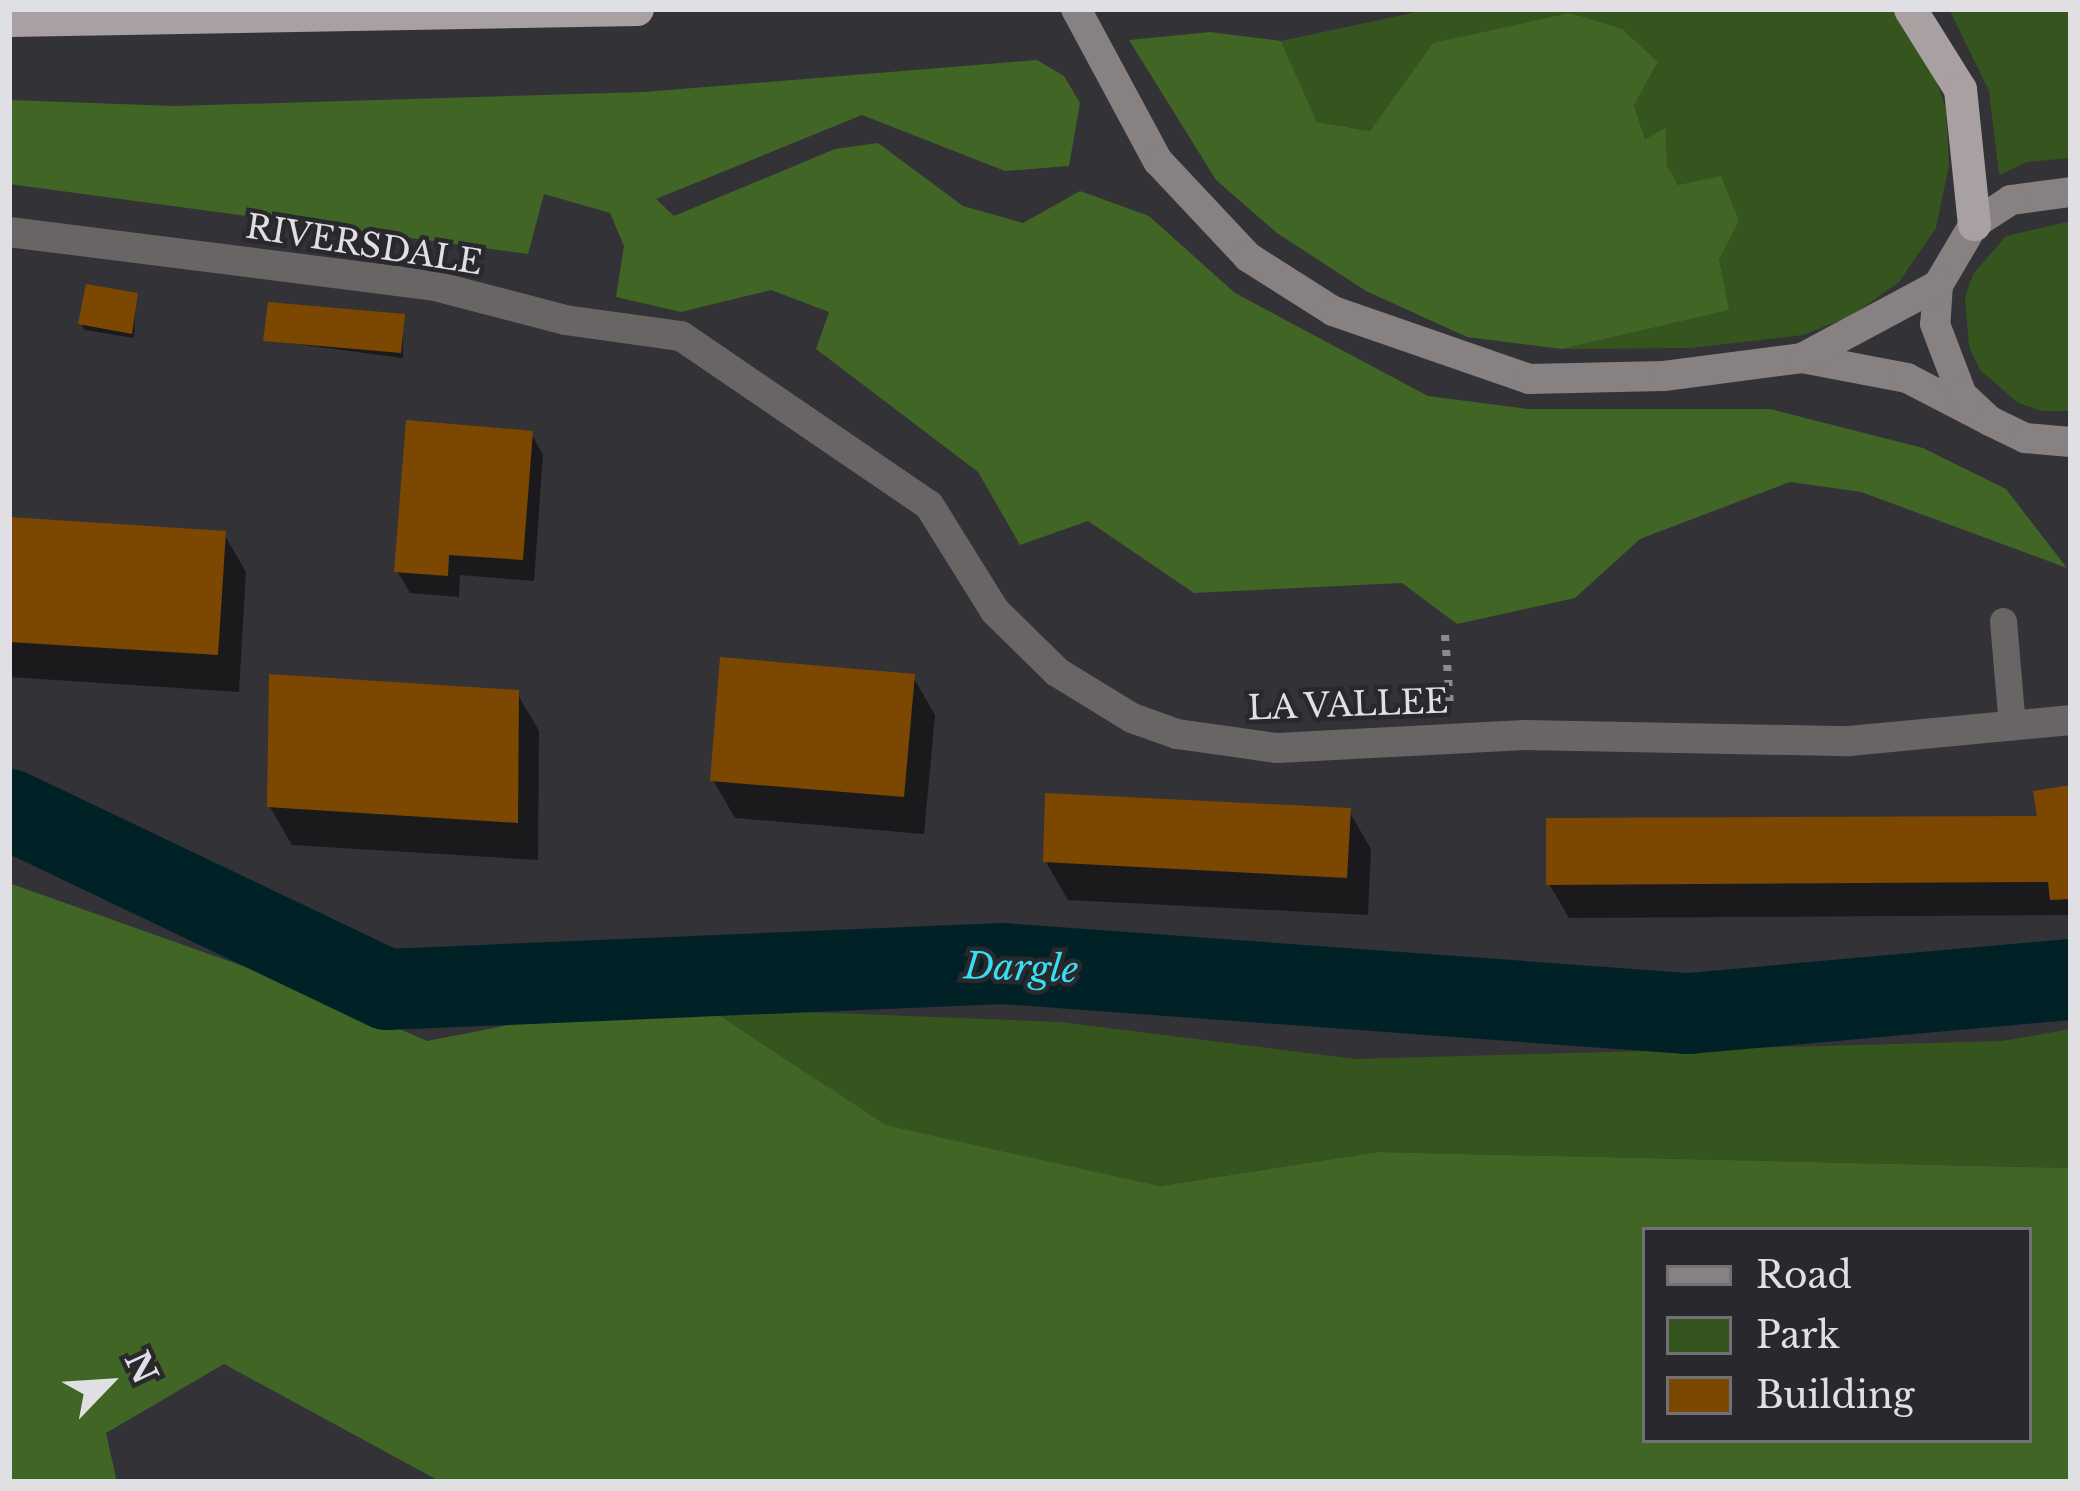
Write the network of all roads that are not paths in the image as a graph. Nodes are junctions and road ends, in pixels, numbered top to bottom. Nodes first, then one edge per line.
1 (638, 9) edge
2 (1076, 9) edge
3 (1910, 9) edge
4 (9, 20) edge
5 (2071, 192) edge
6 (1974, 224) junction
7 (9, 232) edge
8 (1938, 285) junction
9 (1802, 358) junction
10 (763, 387) joint
11 (1990, 421) junction
12 (2071, 442) edge
13 (2002, 621) dead end
14 (2071, 720) edge
15 (2012, 727) junction

1 - 4 highway
2 - 9 main road
3 - 6 highway
5 - 6 main road
6 - 8 main road
7 - 10 street, RIVERSDALE
8 - 9 main road
8 - 11 main road
9 - 11 main road
10 - 15 street, LA VALLEE
11 - 12 main road
13 - 15 lane
14 - 15 street, LA VALLEE

